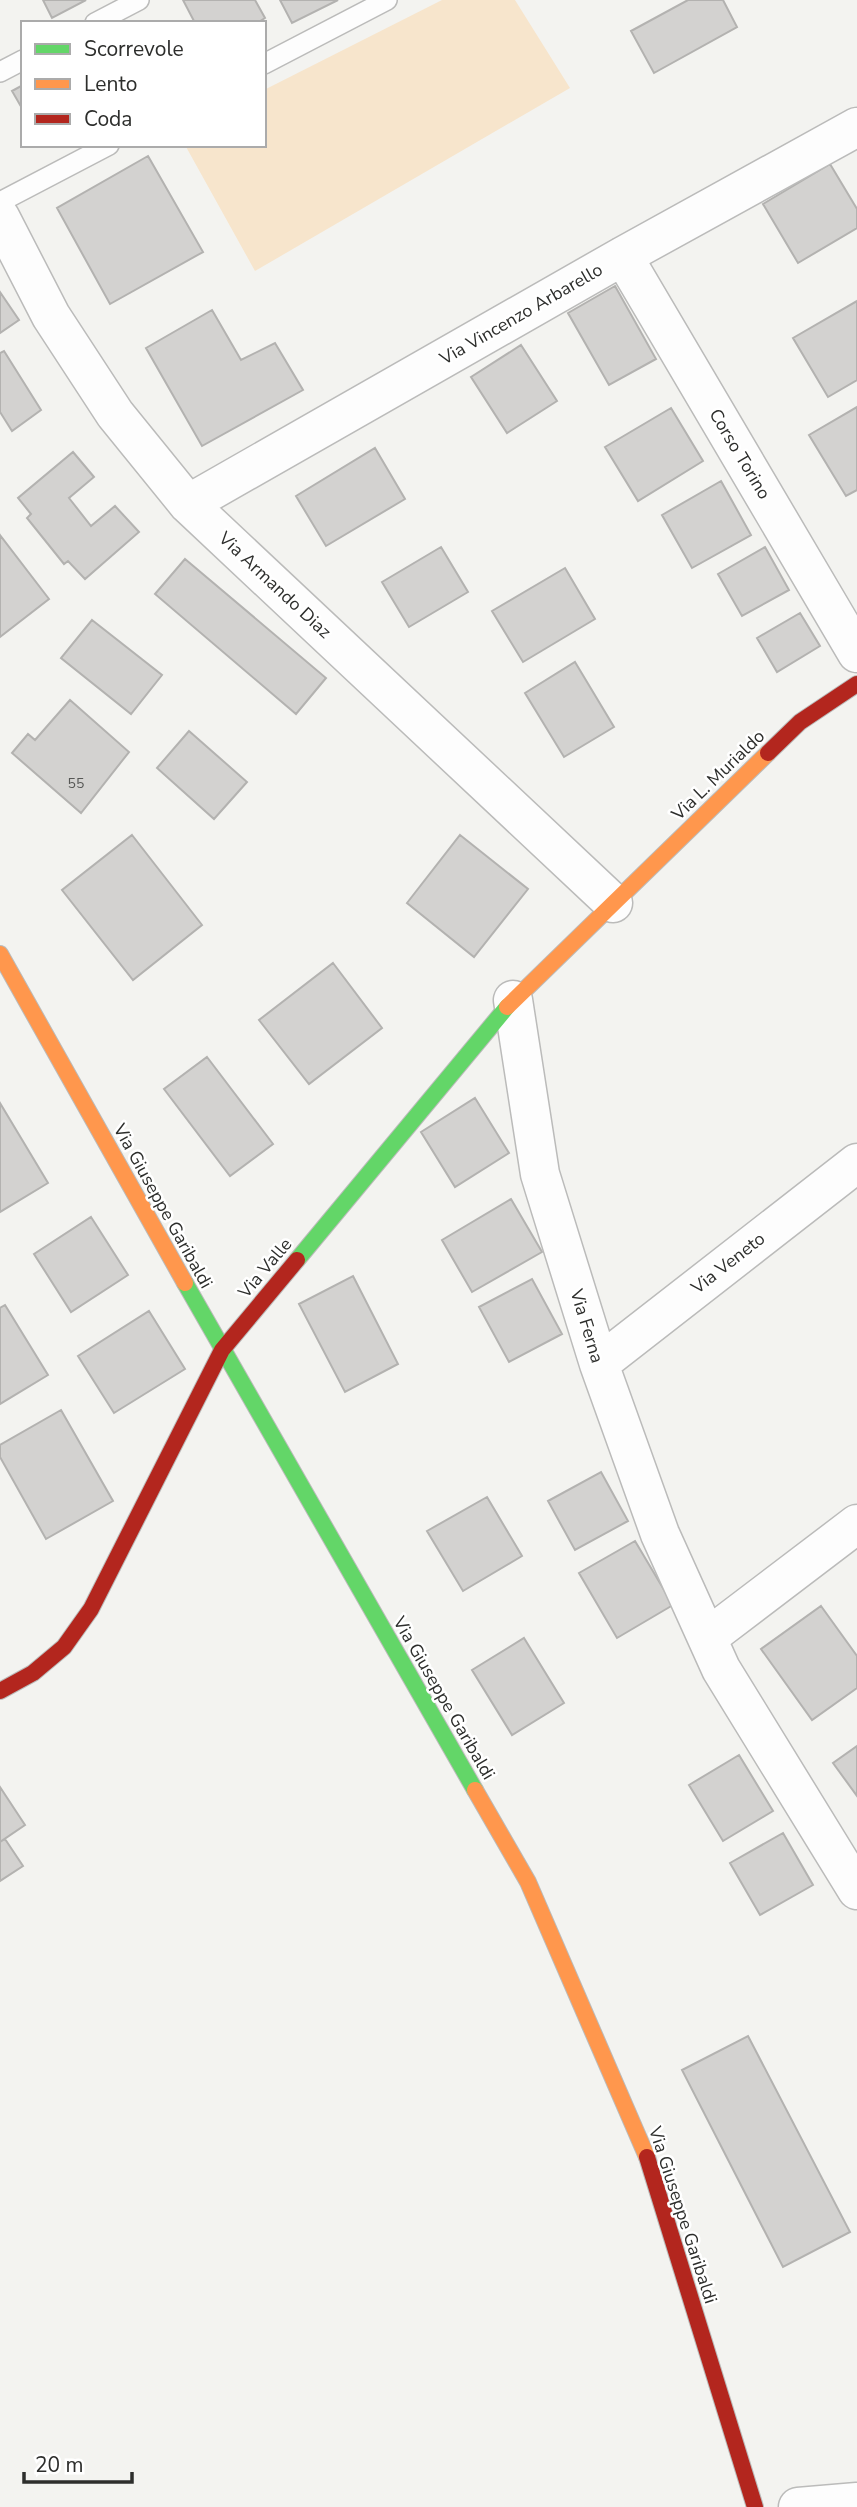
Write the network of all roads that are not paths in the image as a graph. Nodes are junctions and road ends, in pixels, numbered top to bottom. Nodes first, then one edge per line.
1 (139, 0) edge
2 (387, 0) edge
3 (99, 21) edge
4 (21, 61) edge
5 (266, 63) edge
6 (0, 72) edge
7 (857, 127) edge
8 (105, 147) edge
9 (0, 202) edge
10 (0, 217) edge
11 (623, 256) junction
12 (188, 503) junction
13 (857, 653) edge
14 (857, 684) edge
15 (613, 903) junction
16 (0, 954) edge
17 (513, 1000) junction
18 (857, 1163) edge
19 (222, 1350) junction
20 (599, 1364) junction
21 (857, 1524) edge
22 (707, 1638) junction
23 (0, 1691) edge
24 (857, 1890) edge
25 (857, 2502) edge
26 (755, 2507) edge
27 (798, 2507) edge

1 - 3 lane
2 - 5 lane
4 - 6 lane
7 - 11 street, Via Vincenzo Arbarello
8 - 9 lane
10 - 12 street, Via Armando Diaz
11 - 12 street, Via Vincenzo Arbarello
11 - 13 street, Corso Torino
12 - 15 street, Via Armando Diaz
14 - 15 street, Via L. Murialdo
15 - 17 street, Via Valle
16 - 19 street, Via Giuseppe Garibaldi
17 - 19 street, Via Valle
17 - 20 street, Via Ferna
18 - 20 street, Via Veneto
19 - 23 street, Via Valle
19 - 26 street, Via Giuseppe Garibaldi
20 - 22 street, Via Ferna
21 - 22 street
22 - 24 street, Via Ferna
25 - 27 street

